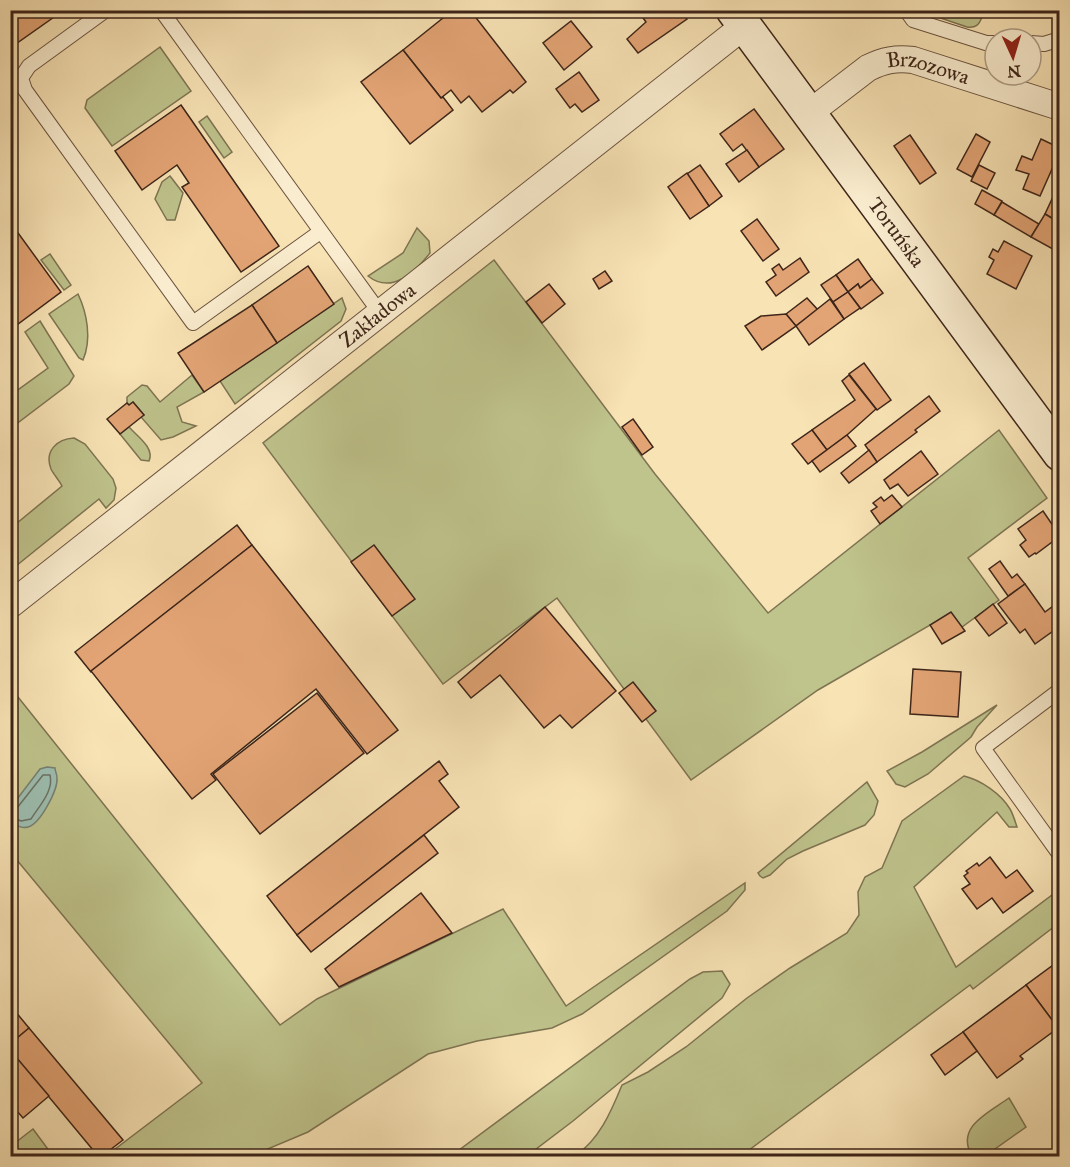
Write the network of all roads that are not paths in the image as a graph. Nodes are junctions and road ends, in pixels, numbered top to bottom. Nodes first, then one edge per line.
1 (106, 10) edge
2 (161, 10) edge
3 (906, 10) edge
4 (739, 18) edge
5 (1059, 39) edge
6 (983, 42) edge
7 (1043, 44) edge
8 (1059, 107) edge
9 (808, 114) junction
10 (320, 232) junction
11 (380, 313) junction
12 (1059, 454) edge
13 (10, 605) edge
14 (1059, 690) edge
15 (1059, 855) edge

1 - 10 lane
2 - 10 lane
3 - 6 lane
4 - 9 street, Toruńska
4 - 11 street, Zakładowa
5 - 7 lane
8 - 9 street, Brzozowa
9 - 12 street, Toruńska
10 - 11 lane
11 - 13 street, Zakładowa
14 - 15 lane

